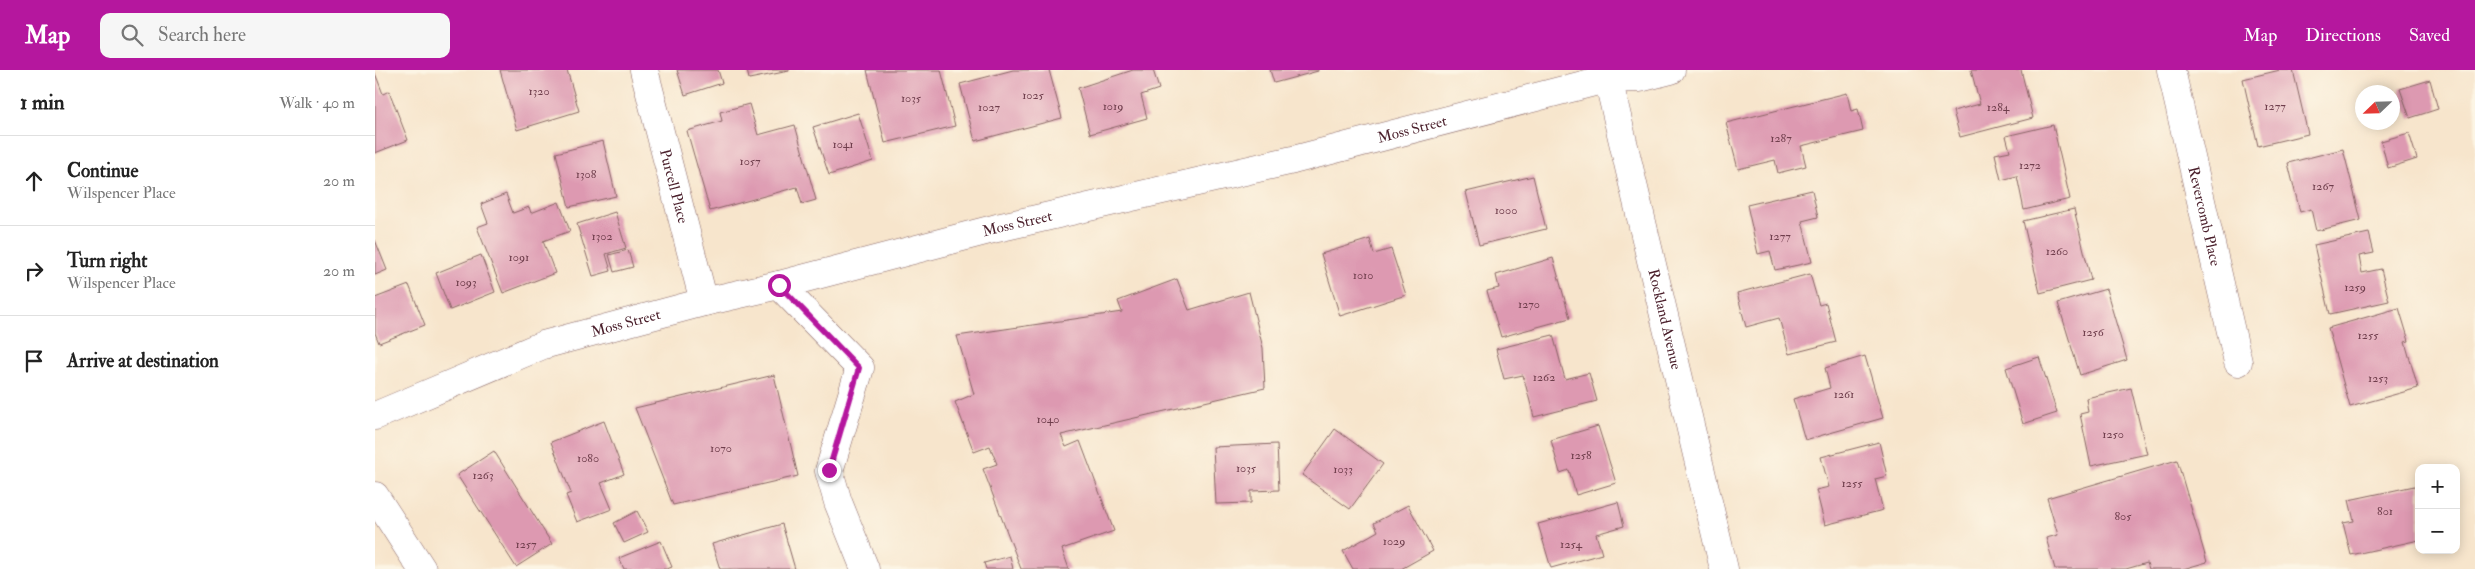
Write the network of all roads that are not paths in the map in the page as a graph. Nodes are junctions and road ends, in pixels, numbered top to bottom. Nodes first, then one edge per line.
1 (644, 70) edge
2 (1671, 70) edge
3 (2171, 70) edge
4 (1606, 74) edge
5 (779, 285) junction
6 (704, 302) junction
7 (2237, 362) dead end
8 (375, 416) edge
9 (375, 496) edge
10 (422, 569) edge
11 (865, 569) edge
12 (1724, 569) edge

1 - 6 street, Purcell Place
2 - 4 street, Moss Street
3 - 7 street, Revercomb Place
4 - 5 street, Moss Street
4 - 12 street, Rockland Avenue
5 - 6 street, Moss Street
5 - 11 street
6 - 8 street, Moss Street
9 - 10 street

